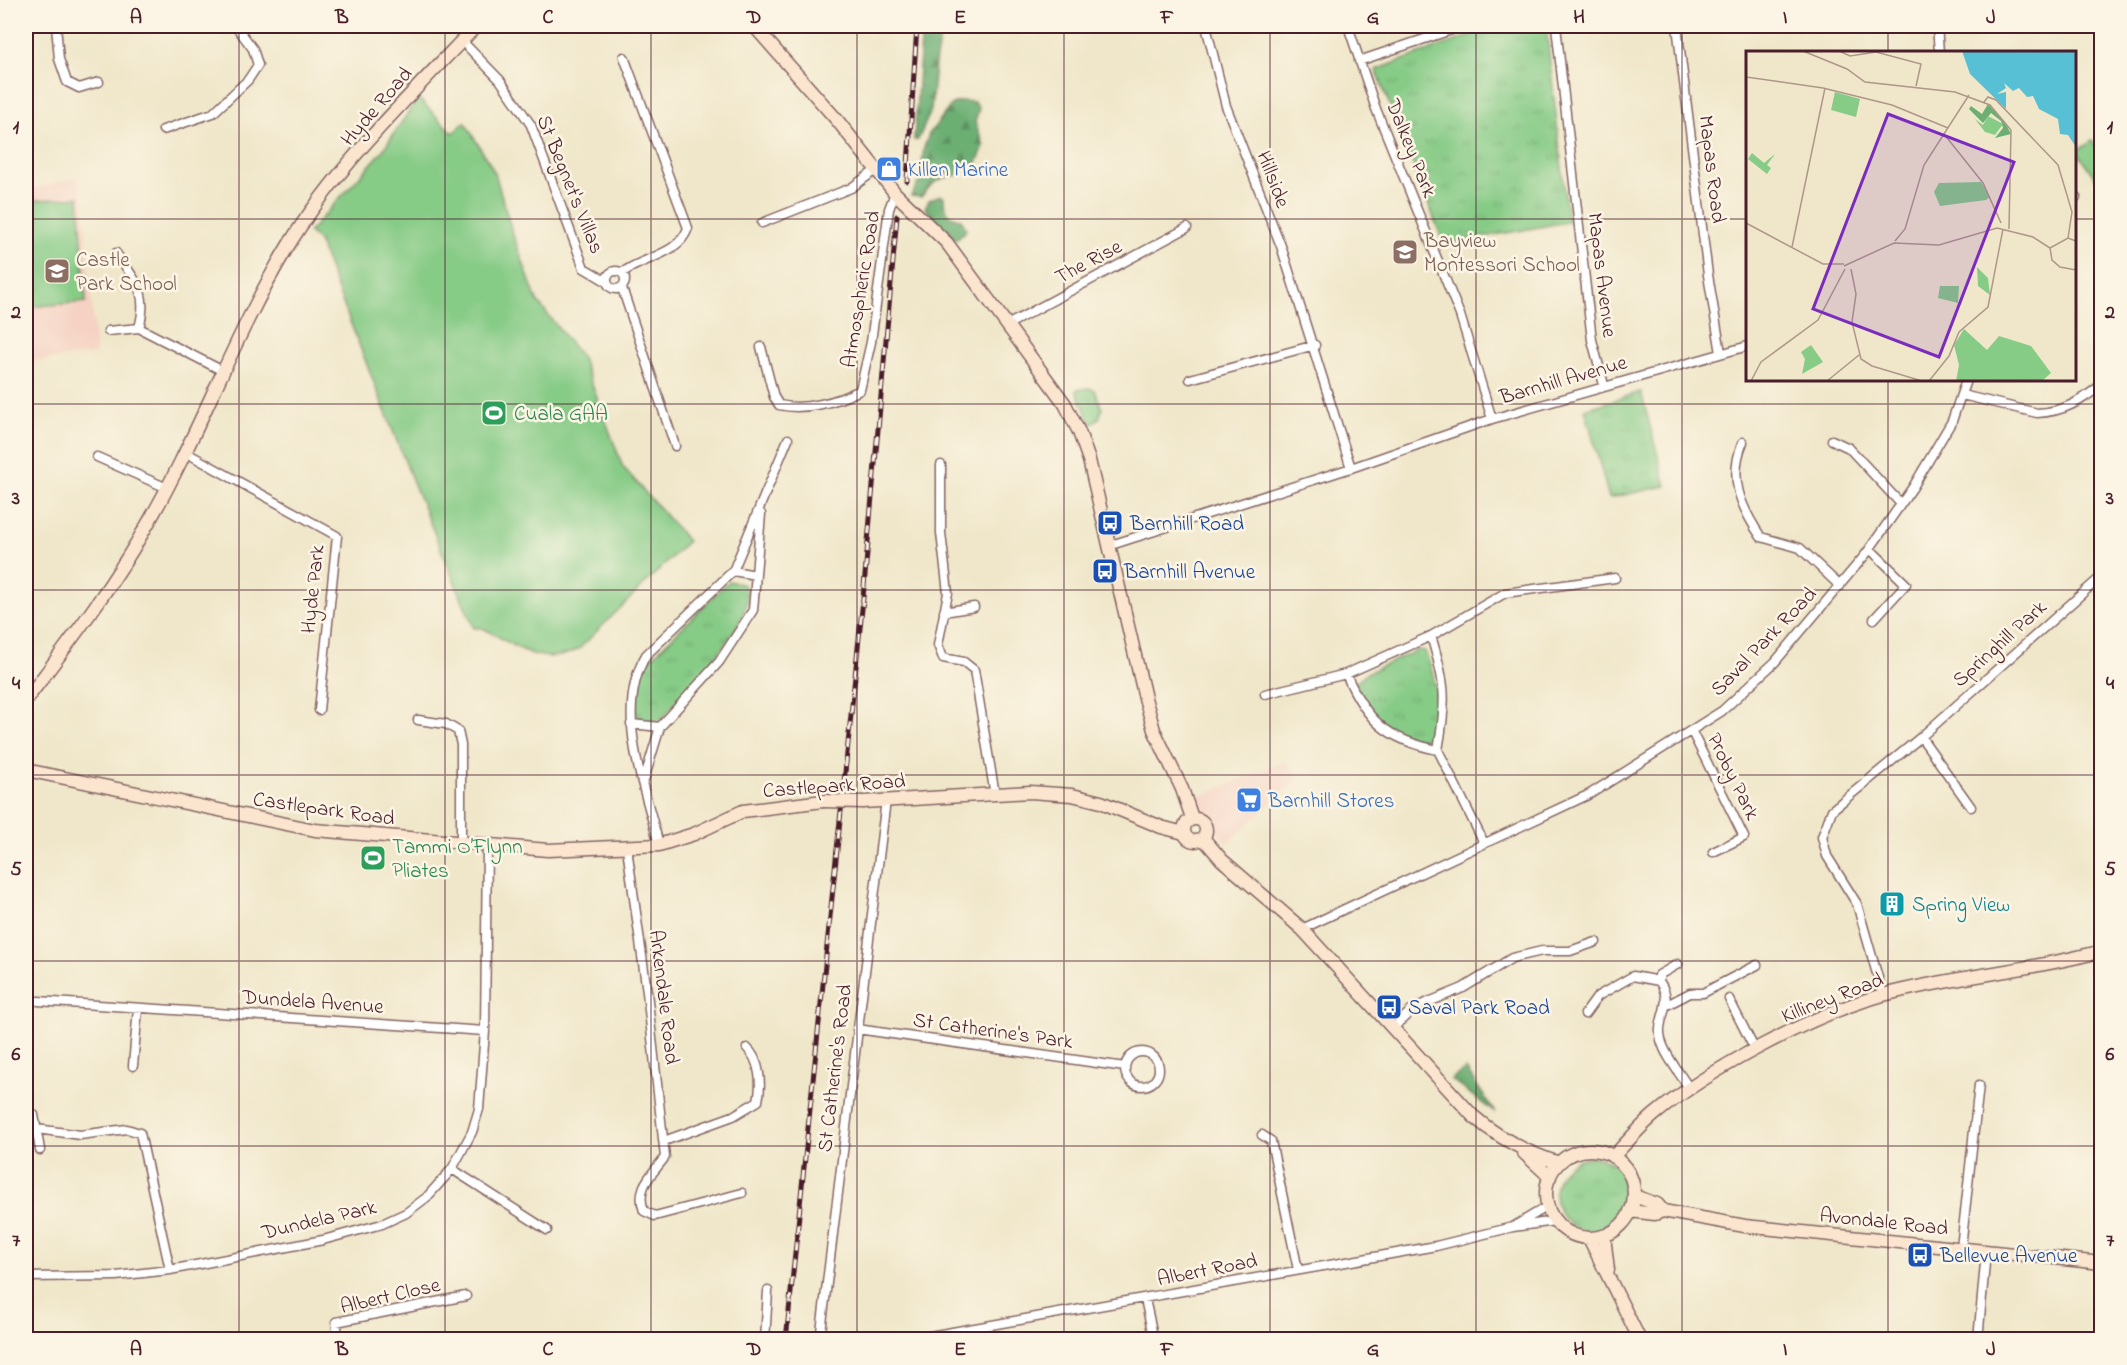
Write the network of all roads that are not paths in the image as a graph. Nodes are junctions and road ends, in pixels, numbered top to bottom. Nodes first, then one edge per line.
1 (56, 26) edge
2 (236, 26) edge
3 (476, 26) edge
4 (772, 26) edge
5 (1206, 26) edge
6 (1348, 26) edge
7 (1462, 26) edge
8 (1556, 26) edge
9 (1677, 26) edge
10 (1937, 26) edge
11 (757, 29) edge
12 (462, 41) junction
13 (1939, 51) edge
14 (624, 57) dead end
15 (1359, 61) junction
16 (99, 82) dead end
17 (163, 130) dead end
18 (876, 170) junction
19 (895, 193) junction
20 (762, 223) dead end
21 (1186, 228) dead end
22 (116, 253) dead end
23 (622, 273) junction
24 (606, 281) junction
25 (622, 288) junction
26 (1007, 325) junction
27 (139, 328) junction
28 (108, 331) dead end
29 (1315, 345) junction
30 (761, 346) dead end
31 (1746, 347) edge
32 (1721, 353) junction
33 (223, 371) junction
34 (1190, 379) dead end
35 (1966, 381) edge
36 (2102, 384) edge
37 (1604, 385) junction
38 (1962, 394) junction
39 (1492, 419) junction
40 (788, 439) dead end
41 (1832, 440) dead end
42 (1743, 442) dead end
43 (675, 446) dead end
44 (185, 452) junction
45 (97, 457) dead end
46 (941, 465) dead end
47 (1352, 468) junction
48 (167, 488) junction
49 (1901, 504) junction
50 (761, 507) junction
51 (1108, 546) junction
52 (1870, 549) junction
53 (733, 571) junction
54 (756, 575) junction
55 (2102, 576) edge
56 (1615, 578) dead end
57 (1840, 586) junction
58 (974, 607) dead end
59 (944, 612) junction
60 (1874, 619) dead end
61 (1431, 636) junction
62 (1346, 674) junction
63 (1265, 694) dead end
64 (26, 700) edge
65 (319, 710) dead end
66 (418, 720) dead end
67 (631, 724) junction
68 (660, 727) junction
69 (1692, 732) junction
70 (1921, 736) junction
71 (1437, 750) junction
72 (26, 770) edge
73 (644, 782) junction
74 (995, 795) junction
75 (886, 800) junction
76 (1971, 807) dead end
77 (1192, 818) junction
78 (1184, 832) junction
79 (1203, 838) junction
80 (461, 842) junction
81 (1484, 843) junction
82 (487, 844) junction
83 (659, 845) junction
84 (627, 848) junction
85 (1713, 852) dead end
86 (1302, 929) junction
87 (1596, 942) dead end
88 (2102, 951) edge
89 (1678, 964) dead end
90 (1757, 964) dead end
91 (1659, 981) junction
92 (1882, 996) junction
93 (1729, 999) dead end
94 (38, 1001) dead end
95 (1667, 1005) junction
96 (138, 1008) junction
97 (1585, 1014) dead end
98 (1393, 1028) junction
99 (857, 1029) junction
100 (485, 1031) junction
101 (747, 1048) dead end
102 (1755, 1050) junction
103 (133, 1066) dead end
104 (1125, 1067) junction
105 (1979, 1085) dead end
106 (1690, 1090) junction
107 (34, 1115) dead end
108 (37, 1129) junction
109 (1262, 1135) dead end
110 (1513, 1144) junction
111 (664, 1145) junction
112 (40, 1150) dead end
113 (1612, 1157) junction
114 (1559, 1163) junction
115 (452, 1169) junction
116 (1550, 1177) junction
117 (742, 1193) dead end
118 (1634, 1196) junction
119 (1548, 1206) junction
120 (1630, 1211) junction
121 (1663, 1211) junction
122 (1556, 1221) junction
123 (1513, 1227) junction
124 (547, 1230) dead end
125 (1604, 1236) junction
126 (1589, 1238) junction
127 (1961, 1248) junction
128 (1986, 1252) junction
129 (2102, 1263) edge
130 (170, 1270) junction
131 (1298, 1270) junction
132 (1608, 1270) junction
133 (26, 1277) edge
134 (768, 1291) dead end
135 (466, 1296) dead end
136 (1145, 1299) junction
137 (339, 1340) edge
138 (765, 1340) edge
139 (820, 1340) edge
140 (907, 1340) edge
141 (1154, 1340) edge
142 (1640, 1340) edge
143 (1978, 1340) edge

1 - 16 street
2 - 17 street
3 - 12 street, Hyde Road
4 - 11 street
5 - 29 street, Hillside
6 - 15 street, Dalkey Park
7 - 15 street
8 - 37 street, Mapas Avenue
9 - 32 street, Mapas Road
10 - 13 street
11 - 18 street
12 - 24 street, St Begnet's Villas
12 - 33 street, Hyde Road
14 - 23 street, St Begnet's Villas
15 - 39 street, Dalkey Park
18 - 19 street
18 - 20 street
19 - 26 street
19 - 30 street, Atmospheric Road
21 - 26 street, The Rise
22 - 27 street
23 - 24 street, St Begnet's Villas
23 - 25 street, St Begnet's Villas
24 - 25 street, St Begnet's Villas
25 - 43 street, St Begnet's Villas
26 - 51 street
27 - 28 street
27 - 33 street
29 - 34 street
29 - 47 street, Hillside
31 - 32 street, Barnhill Avenue
32 - 37 street, Barnhill Avenue
33 - 44 street
35 - 38 street, Saval Park Road
36 - 38 street
37 - 39 street, Barnhill Avenue
38 - 49 street, Saval Park Road
39 - 47 street, Barnhill Avenue
40 - 50 street
41 - 49 street
42 - 57 street
44 - 48 street
44 - 65 street, Hyde Park
45 - 48 street
46 - 59 street
47 - 51 street, Barnhill Avenue
48 - 64 street
49 - 52 street, Saval Park Road
50 - 53 street
50 - 54 street
51 - 77 street
52 - 57 street, Saval Park Road
52 - 60 street
53 - 54 street
53 - 67 street
54 - 68 street
55 - 70 street, Springhill Park
56 - 61 street
57 - 69 street, Saval Park Road
58 - 59 street
59 - 74 street
61 - 62 street
61 - 71 street
62 - 63 street
62 - 71 street
66 - 80 street
67 - 68 street
67 - 73 street
68 - 73 street
69 - 81 street, Saval Park Road
69 - 85 street, Proby Park
70 - 76 street
70 - 92 street, Springhill Park
71 - 81 street
72 - 80 street, Castlepark Road
73 - 83 street
74 - 75 street, Castlepark Road
74 - 78 street, Castlepark Road
75 - 83 street, Castlepark Road, bridge
75 - 99 street, St Catherine's Road
77 - 78 street
77 - 79 street
78 - 79 street
79 - 86 street
80 - 82 street, Castlepark Road
81 - 86 street, Saval Park Road
82 - 84 street, Castlepark Road
82 - 100 street, Dundela Park
83 - 84 street, Castlepark Road
84 - 111 street, Arkendale Road
86 - 98 street
87 - 98 street
88 - 92 street, Killiney Road
89 - 91 street
90 - 95 street
91 - 95 street
91 - 97 street
92 - 102 street, Killiney Road
93 - 102 street
94 - 96 street, Dundela Avenue
95 - 106 street
96 - 100 street, Dundela Avenue
96 - 103 street
98 - 110 street
99 - 104 street, St Catherine's Park
99 - 139 street, St Catherine's Road
100 - 115 street, Dundela Park
101 - 111 street
102 - 106 street, Killiney Road
104 - 104 street
105 - 127 street
106 - 113 street, Killiney Road
107 - 108 street
108 - 112 street
108 - 130 street
109 - 131 street
110 - 114 street
110 - 116 street
111 - 117 street
113 - 114 street
113 - 118 street
114 - 116 street
115 - 124 street
115 - 130 street, Dundela Park
116 - 119 street
118 - 120 street
118 - 121 street, Avondale Road
119 - 122 street
119 - 123 street, Albert Road
120 - 121 street, Avondale Road
120 - 125 street
121 - 127 street, Avondale Road
122 - 123 street, Albert Road
122 - 126 street
123 - 131 street, Albert Road
125 - 126 street
125 - 132 street
126 - 132 street
127 - 128 street, Avondale Road
128 - 129 street, Avondale Road
128 - 143 street
130 - 133 street, Dundela Park
131 - 136 street, Albert Road
132 - 142 street
134 - 138 street
135 - 137 street, Albert Close
136 - 140 street, Albert Road
136 - 141 street

